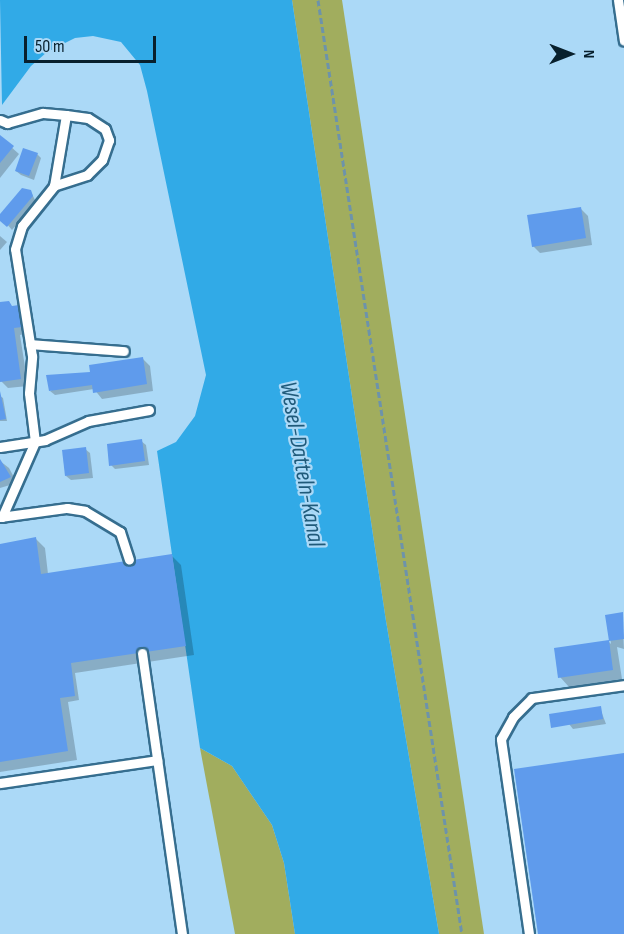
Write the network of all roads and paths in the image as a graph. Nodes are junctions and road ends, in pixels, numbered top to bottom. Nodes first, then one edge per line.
1 (318, 0) edge
2 (618, 0) edge
3 (624, 41) edge
4 (66, 115) junction
5 (0, 120) edge
6 (54, 186) junction
7 (30, 344) junction
8 (123, 351) dead end
9 (149, 410) dead end
10 (35, 441) junction
11 (0, 447) edge
12 (1, 517) edge
13 (129, 560) dead end
14 (142, 653) dead end
15 (624, 685) edge
16 (157, 760) junction
17 (0, 783) edge
18 (182, 934) edge
19 (462, 934) edge
20 (529, 934) edge

1 - 19 path
2 - 3 lane
4 - 5 lane
4 - 6 lane
4 - 6 lane
6 - 7 lane
7 - 8 lane
7 - 10 lane
9 - 10 lane
10 - 11 lane
10 - 12 lane
12 - 13 lane
14 - 16 lane
15 - 20 lane
16 - 17 lane
16 - 18 lane

